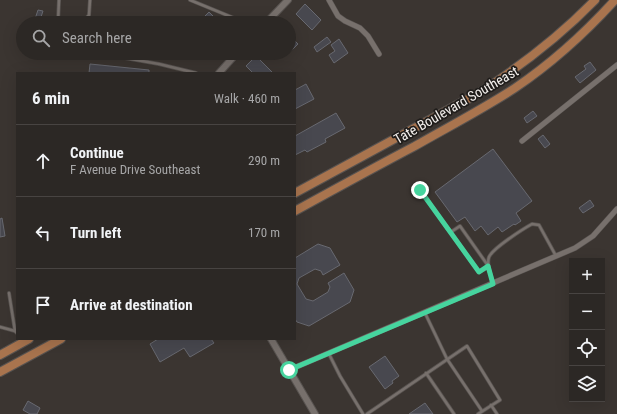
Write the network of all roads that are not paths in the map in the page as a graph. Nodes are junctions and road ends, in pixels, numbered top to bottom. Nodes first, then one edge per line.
1 (59, 0) edge
2 (90, 0) edge
3 (190, 0) edge
4 (288, 0) edge
5 (329, 0) edge
6 (595, 0) edge
7 (615, 0) edge
8 (58, 16) edge
9 (88, 16) edge
10 (229, 16) edge
11 (273, 16) edge
12 (379, 54) dead end
13 (136, 60) edge
14 (231, 60) edge
15 (617, 65) edge
16 (192, 72) edge
17 (222, 72) edge
18 (522, 141) dead end
19 (420, 190) dead end
20 (296, 192) edge
21 (617, 209) edge
22 (296, 210) edge
23 (450, 232) junction
24 (556, 257) junction
25 (488, 266) junction
26 (493, 284) junction
27 (9, 293) dead end
28 (425, 313) junction
29 (0, 326) edge
30 (16, 332) edge
31 (59, 340) edge
32 (272, 340) edge
33 (20, 341) edge
34 (329, 354) junction
35 (0, 355) edge
36 (447, 359) junction
37 (289, 370) junction
38 (0, 372) edge
39 (426, 373) junction
40 (491, 406) junction
41 (482, 412) junction
42 (315, 414) edge
43 (363, 414) edge
44 (367, 414) edge
45 (454, 414) edge
46 (478, 414) edge
47 (497, 414) edge

1 - 8 lane
2 - 9 lane
3 - 10 lane
4 - 11 street
5 - 12 street
6 - 20 main road, Tate Boulevard Southeast
7 - 22 main road, Tate Boulevard Southeast
13 - 16 lane
14 - 17 street
15 - 18 street
19 - 23 lane
21 - 24 street
23 - 25 lane
23 - 25 lane
24 - 25 lane
24 - 26 street
25 - 26 lane
26 - 28 street
27 - 30 lane
28 - 34 street
28 - 36 lane
29 - 30 lane
31 - 38 main road
32 - 37 street
33 - 35 main road
34 - 37 street
34 - 43 lane
36 - 39 lane
36 - 40 lane
36 - 41 lane
37 - 42 street
39 - 44 lane
39 - 45 lane
40 - 41 lane
40 - 47 lane
41 - 46 lane

